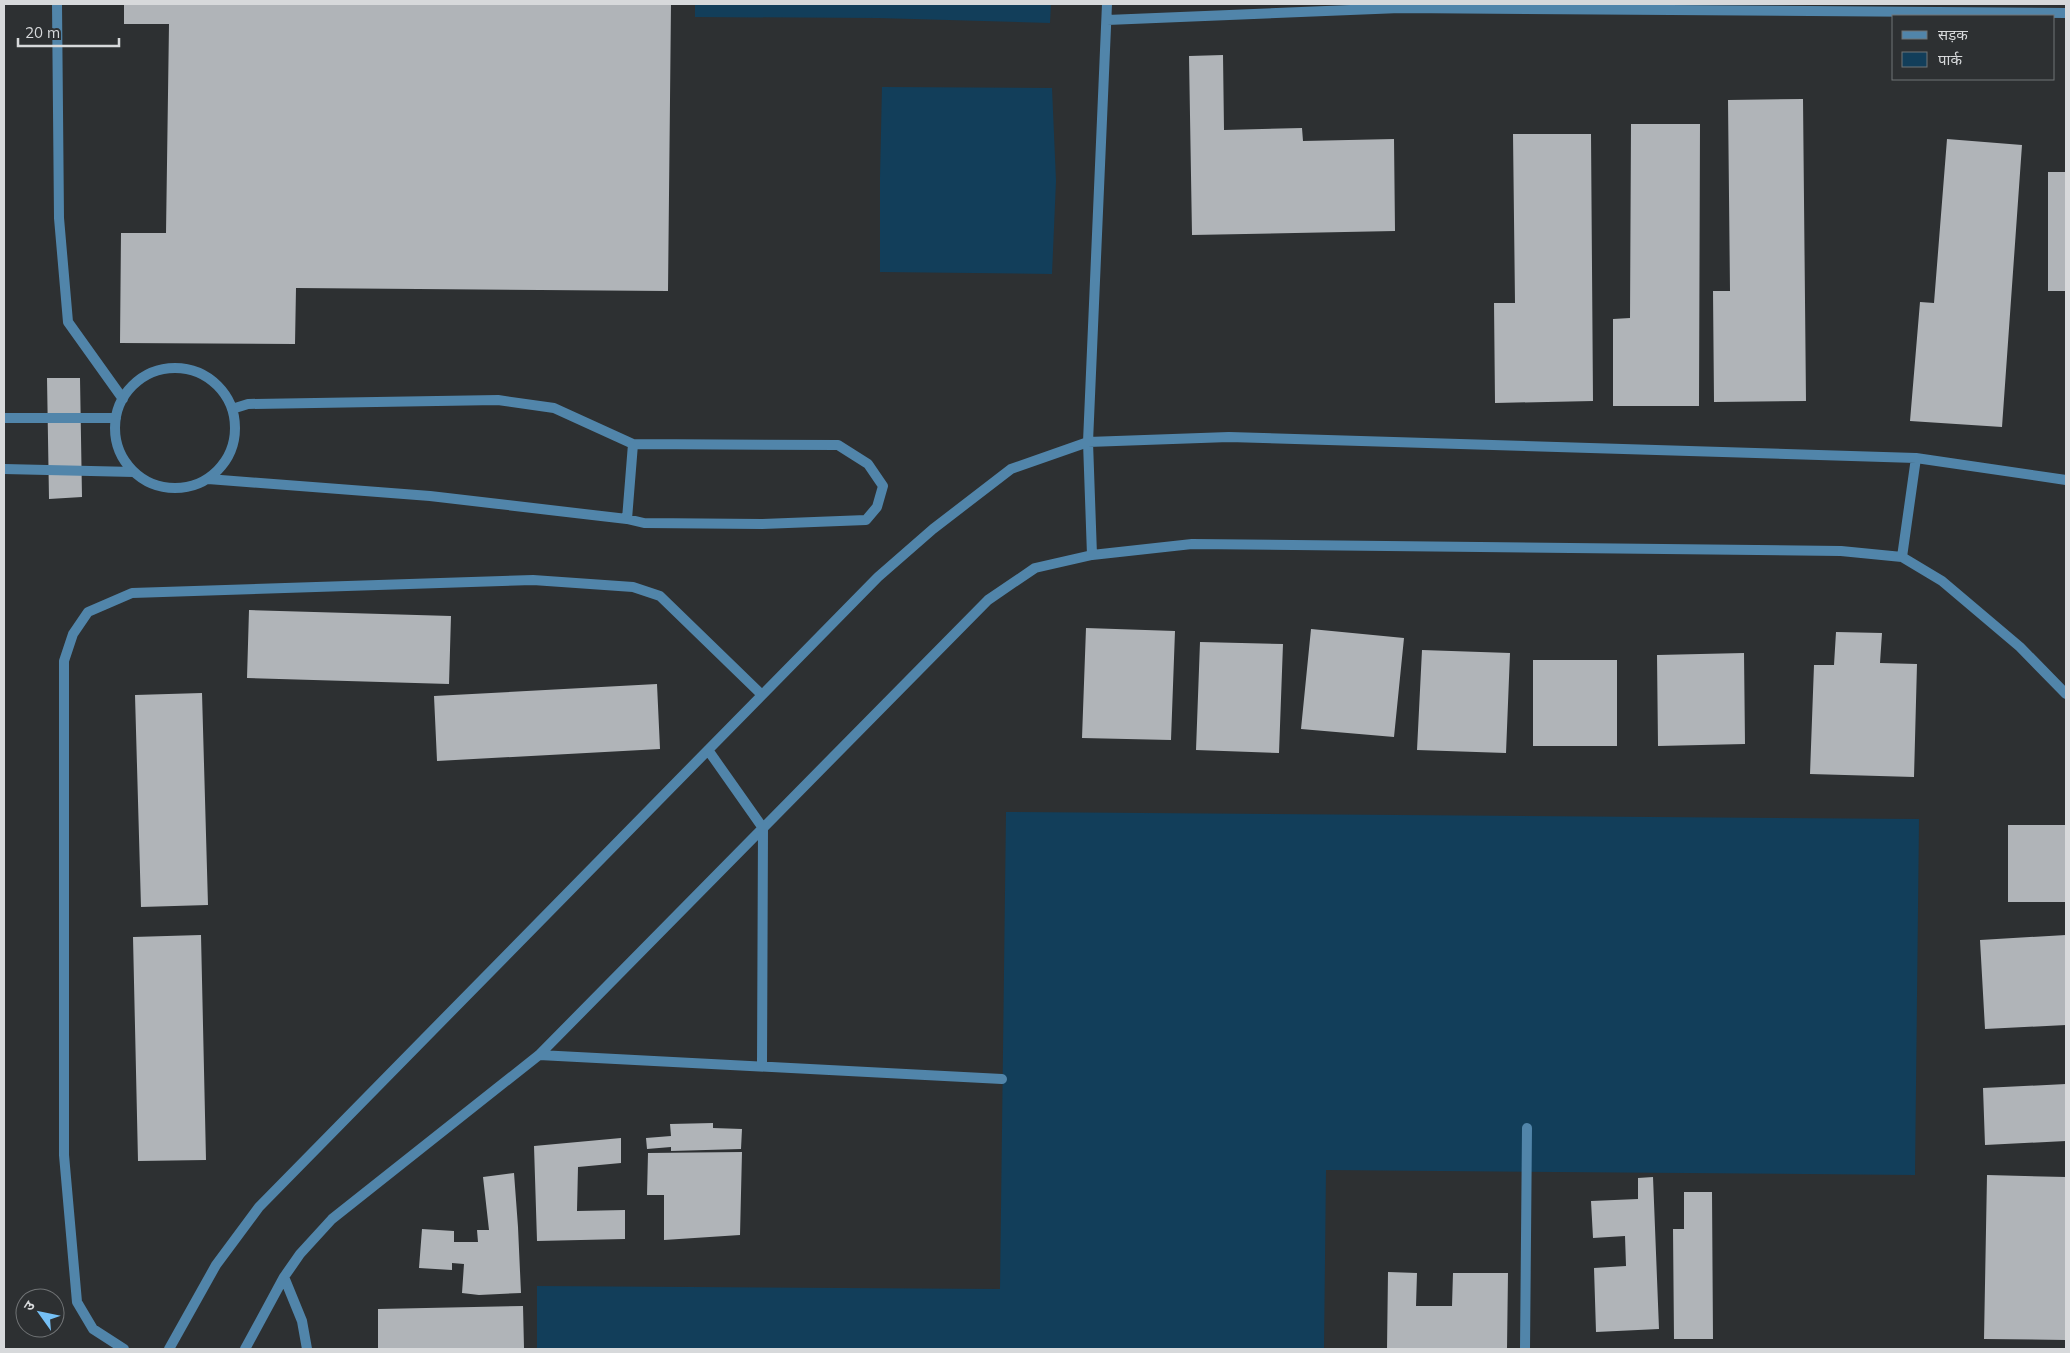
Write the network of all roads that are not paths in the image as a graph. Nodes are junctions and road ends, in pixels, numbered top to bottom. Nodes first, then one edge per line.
1 (57, 4) edge
2 (1108, 4) edge
3 (2066, 13) edge
4 (1107, 20) junction
5 (122, 399) junction
6 (232, 409) junction
7 (4, 418) edge
8 (116, 418) junction
9 (1088, 442) junction
10 (633, 444) junction
11 (1916, 458) junction
12 (4, 469) edge
13 (134, 472) junction
14 (208, 479) junction
15 (2066, 480) edge
16 (627, 519) junction
17 (1092, 555) junction
18 (1902, 557) junction
19 (2066, 694) edge
20 (762, 695) junction
21 (708, 750) junction
22 (763, 828) junction
23 (539, 1055) junction
24 (762, 1066) junction
25 (1002, 1079) dead end
26 (1527, 1128) dead end
27 (284, 1277) junction
28 (124, 1349) edge
29 (169, 1349) edge
30 (245, 1349) edge
31 (308, 1349) edge
32 (1525, 1349) edge

1 - 5 street
2 - 4 street
3 - 4 street
4 - 9 street
5 - 6 street
5 - 8 street
6 - 10 street
6 - 14 street
7 - 8 street
8 - 13 street
9 - 11 street
9 - 17 street
9 - 20 street
10 - 16 street
10 - 16 street
11 - 15 street
11 - 18 street
12 - 13 street
13 - 14 street
14 - 16 street
17 - 18 street
17 - 22 street
18 - 19 street
20 - 21 street
20 - 28 street
21 - 22 street
21 - 29 street
22 - 23 street
22 - 24 street
23 - 24 street
23 - 27 street
24 - 25 street
26 - 32 street
27 - 30 street
27 - 31 street

